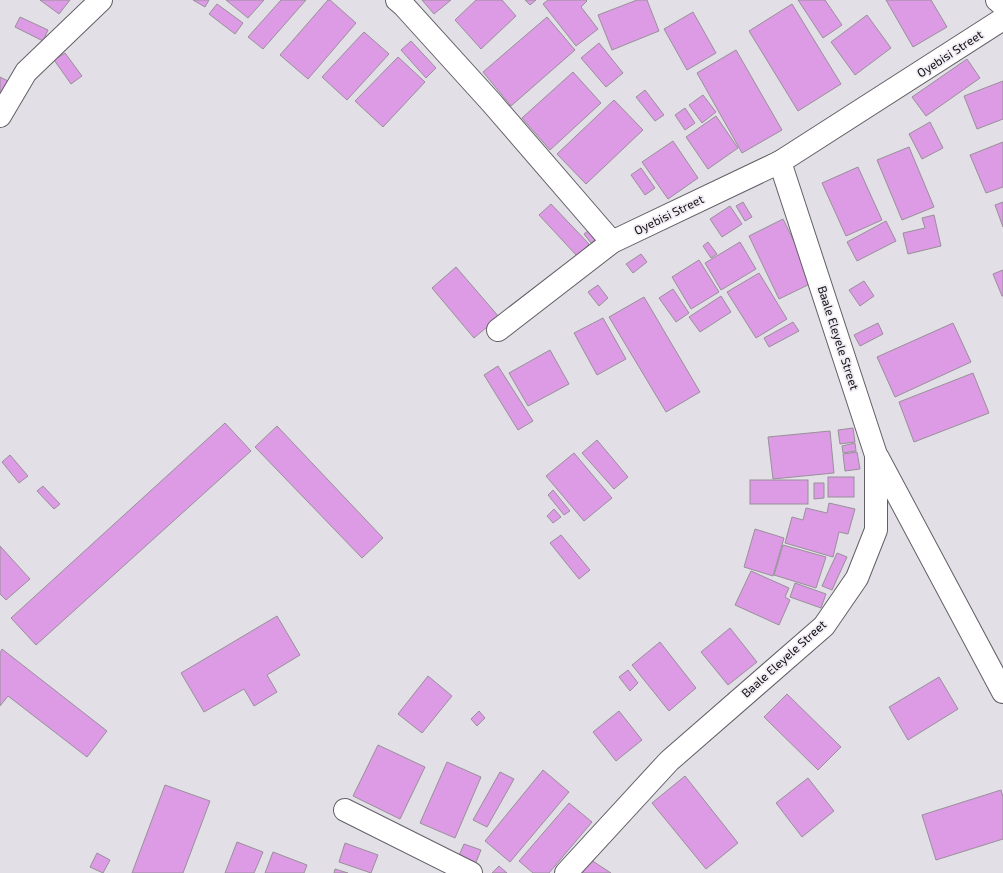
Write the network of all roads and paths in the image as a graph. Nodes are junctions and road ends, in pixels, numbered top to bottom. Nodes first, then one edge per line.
1 (101, 0) edge
2 (397, 0) edge
3 (997, 0) edge
4 (1003, 5) edge
5 (1003, 19) edge
6 (0, 116) edge
7 (780, 162) junction
8 (612, 242) junction
9 (498, 330) dead end
10 (876, 455) junction
11 (1003, 692) edge
12 (344, 810) dead end
13 (471, 873) edge
14 (566, 873) edge

1 - 6 street
2 - 8 street
3 - 4 street
5 - 7 street, Oyebisi Street
7 - 8 street, Oyebisi Street
7 - 10 street, Baale Eleyele Street
8 - 9 street, Oyebisi Street
10 - 11 street
10 - 14 street, Baale Eleyele Street
12 - 13 street

